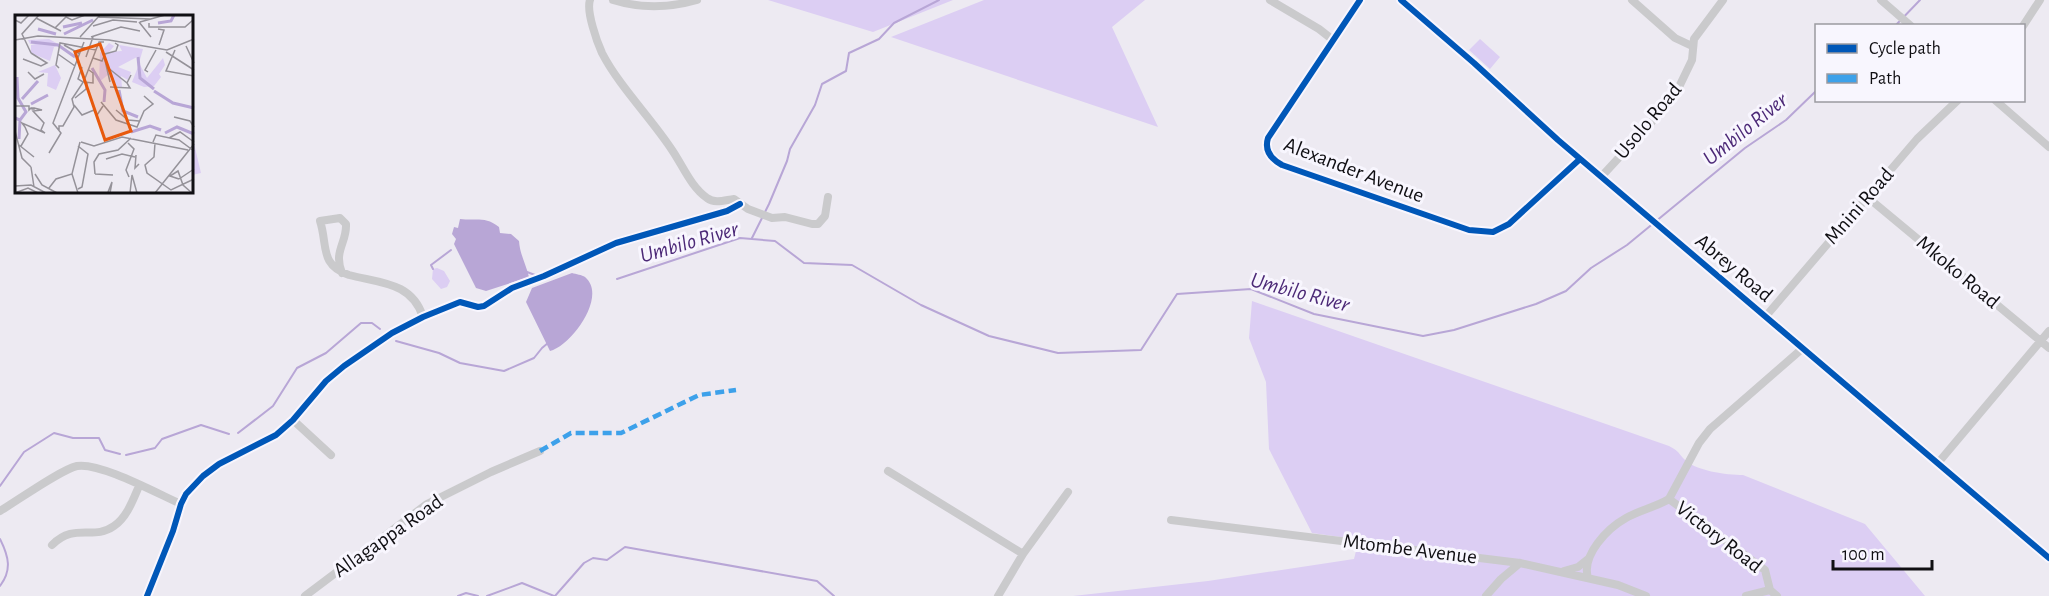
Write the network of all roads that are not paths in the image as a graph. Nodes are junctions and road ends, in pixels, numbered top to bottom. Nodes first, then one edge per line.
1 (590, 0) edge
2 (613, 0) edge
3 (697, 0) edge
4 (1270, 0) edge
5 (1360, 0) edge
6 (1401, 0) edge
7 (1632, 0) edge
8 (1723, 0) edge
9 (1881, 0) edge
10 (2040, 0) edge
11 (1909, 24) edge
12 (2024, 24) edge
13 (1333, 40) junction
14 (1692, 46) junction
15 (1956, 102) edge
16 (1997, 102) edge
17 (2049, 147) edge
18 (1580, 159) junction
19 (1601, 177) junction
20 (1866, 196) junction
21 (828, 197) dead end
22 (740, 204) junction
23 (342, 273) junction
24 (1766, 316) junction
25 (423, 317) junction
26 (2049, 331) edge
27 (2041, 342) junction
28 (1803, 348) junction
29 (2049, 348) edge
30 (293, 420) junction
31 (1962, 434) junction
32 (540, 451) dead end
33 (331, 455) dead end
34 (1938, 463) junction
35 (888, 471) dead end
36 (1951, 474) junction
37 (139, 486) junction
38 (1068, 492) dead end
39 (1669, 498) junction
40 (181, 504) junction
41 (0, 511) edge
42 (1171, 520) dead end
43 (52, 545) dead end
44 (1023, 554) junction
45 (1589, 558) junction
46 (2049, 558) edge
47 (1520, 563) junction
48 (1563, 572) junction
49 (1588, 578) junction
50 (1774, 593) edge
51 (147, 596) edge
52 (305, 596) edge
53 (998, 596) edge
54 (1486, 596) edge
55 (1646, 596) edge
56 (1746, 596) edge

1 - 22 street
2 - 3 street
4 - 13 street
5 - 13 street, Alexander Avenue
6 - 18 street, Abrey Road
7 - 14 street
8 - 14 street, Usolo Road
9 - 11 street
10 - 12 street
13 - 18 street, Alexander Avenue
14 - 19 street, Usolo Road
15 - 20 street, Mnini Road
16 - 17 street
18 - 19 street, Abrey Road
19 - 24 street, Abrey Road
20 - 24 street, Mnini Road
20 - 27 street, Mkoko Road
21 - 22 street
22 - 25 street
23 - 23 street
23 - 25 street
24 - 28 street, Abrey Road
25 - 30 street
26 - 27 street
27 - 29 street, Mkoko Road
27 - 31 street
28 - 34 street, Abrey Road
28 - 39 street, Victory Road
30 - 33 street
30 - 40 street
31 - 34 street
31 - 36 street
32 - 52 street, Allagappa Road
34 - 36 street, Abrey Road
35 - 44 street
36 - 46 street, Abrey Road
37 - 40 street
37 - 41 street
37 - 43 street
38 - 44 street
39 - 45 street
39 - 50 street, Victory Road
40 - 51 street
42 - 47 street, Mtombe Avenue
44 - 53 street
45 - 48 street
45 - 49 street
47 - 48 street, Mtombe Avenue
47 - 54 street
48 - 49 street, Mtombe Avenue
49 - 55 street, Mtombe Avenue
50 - 56 street

